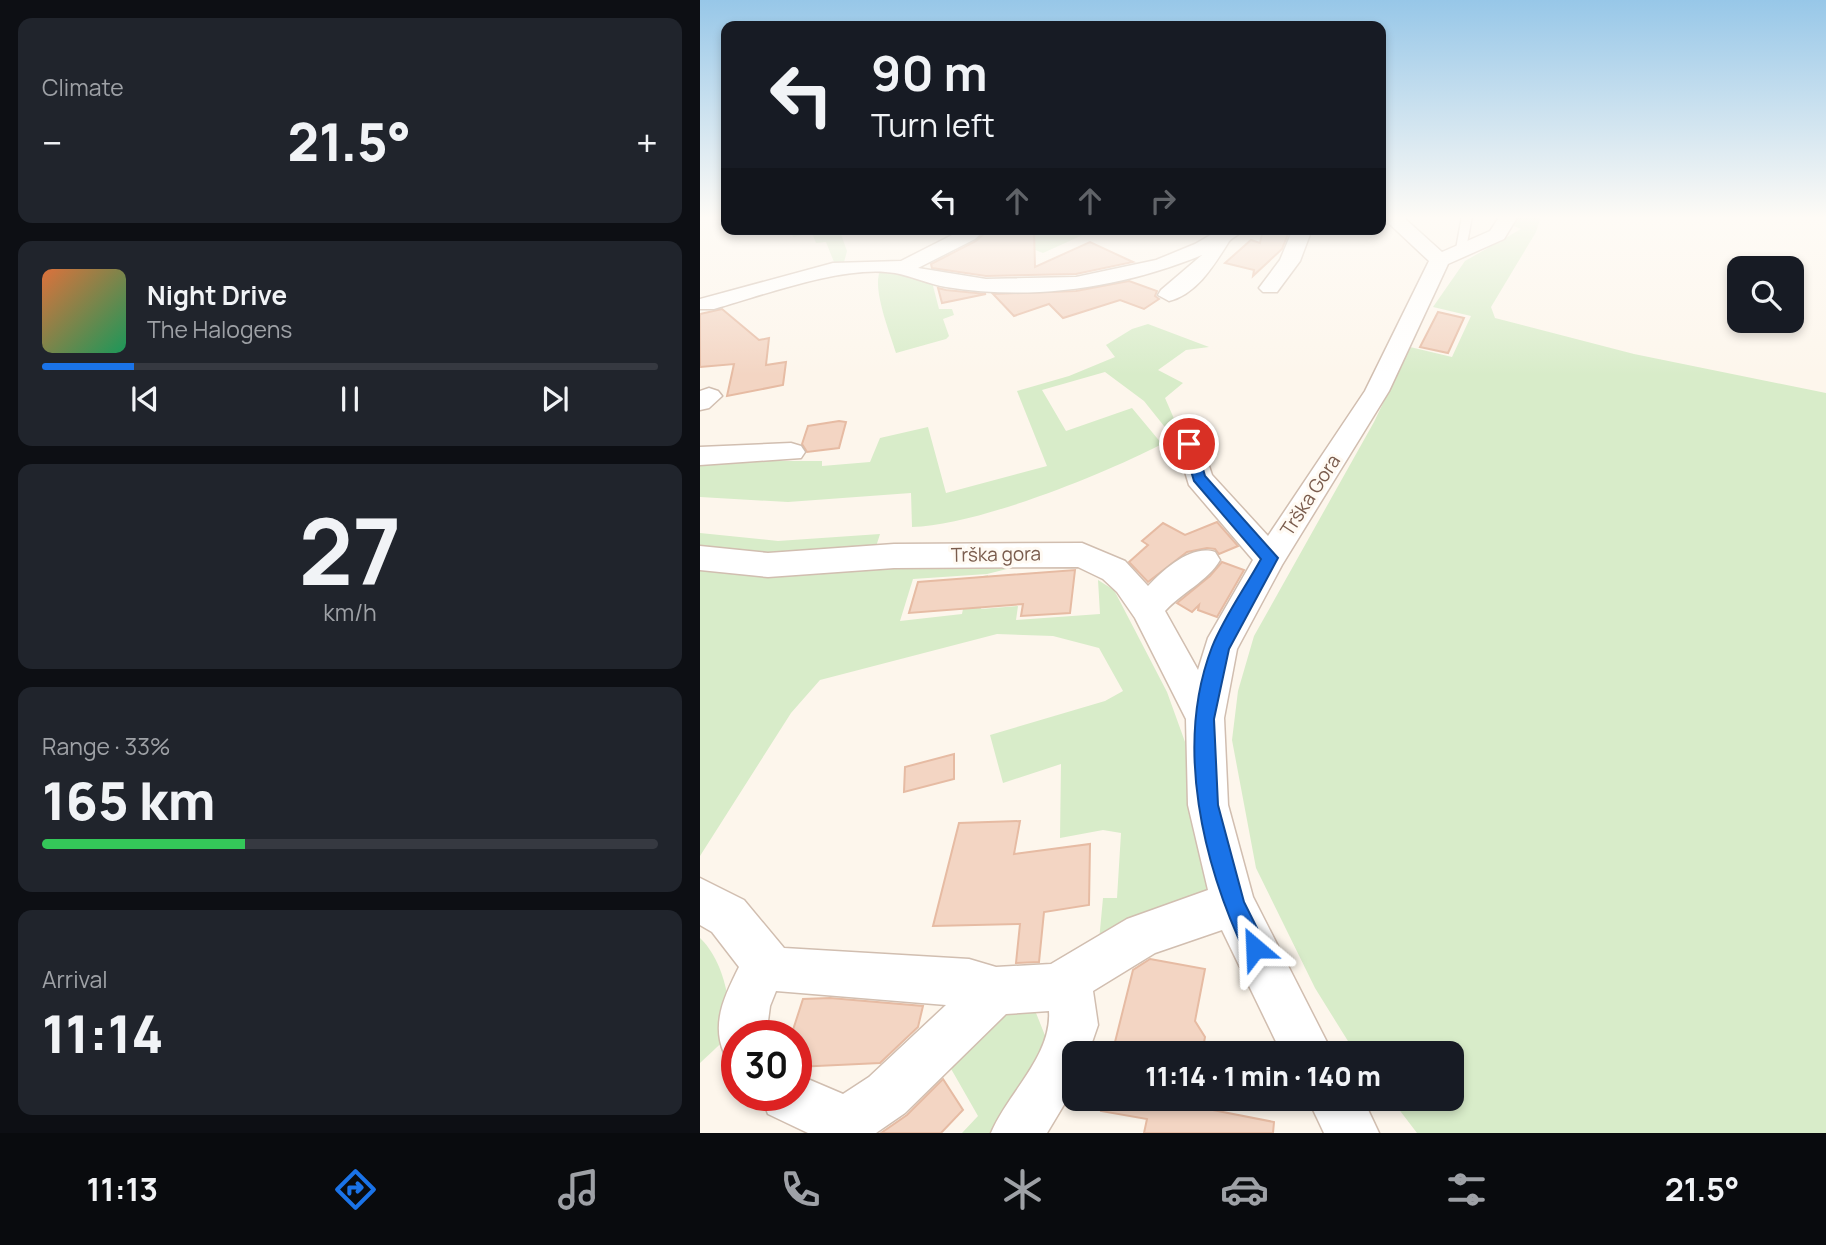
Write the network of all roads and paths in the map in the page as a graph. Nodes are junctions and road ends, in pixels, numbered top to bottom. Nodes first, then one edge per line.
1 (838, 269) edge
2 (906, 269) edge
3 (1142, 269) edge
4 (1201, 269) edge
5 (1284, 269) edge
6 (1443, 269) edge
7 (1270, 288) dead end
8 (1169, 295) dead end
9 (706, 304) dead end
10 (1189, 444) dead end
11 (791, 452) dead end
12 (700, 456) edge
13 (700, 558) edge
14 (1270, 558) junction
15 (1204, 560) dead end
16 (1147, 609) junction
17 (1205, 719) junction
18 (700, 900) edge
19 (1234, 904) junction
20 (765, 964) junction
21 (1056, 987) junction
22 (996, 991) junction
23 (744, 1020) edge
24 (1302, 1041) edge
25 (812, 1106) edge
26 (1341, 1111) edge
27 (844, 1127) edge
28 (1017, 1133) edge
29 (1353, 1133) edge

1 - 9 street
2 - 3 street
4 - 8 street
5 - 7 street
6 - 14 street, Trška Gora
10 - 14 street
11 - 12 street
13 - 16 street, Trška gora
14 - 17 street, Trška Gora
15 - 16 street
16 - 17 street, Trška gora
17 - 19 street, Trška Gora
18 - 20 street
19 - 21 street
19 - 24 street, Trška Gora
20 - 22 street
20 - 23 street
21 - 22 street
21 - 28 street
22 - 27 street
25 - 27 street
26 - 29 street

